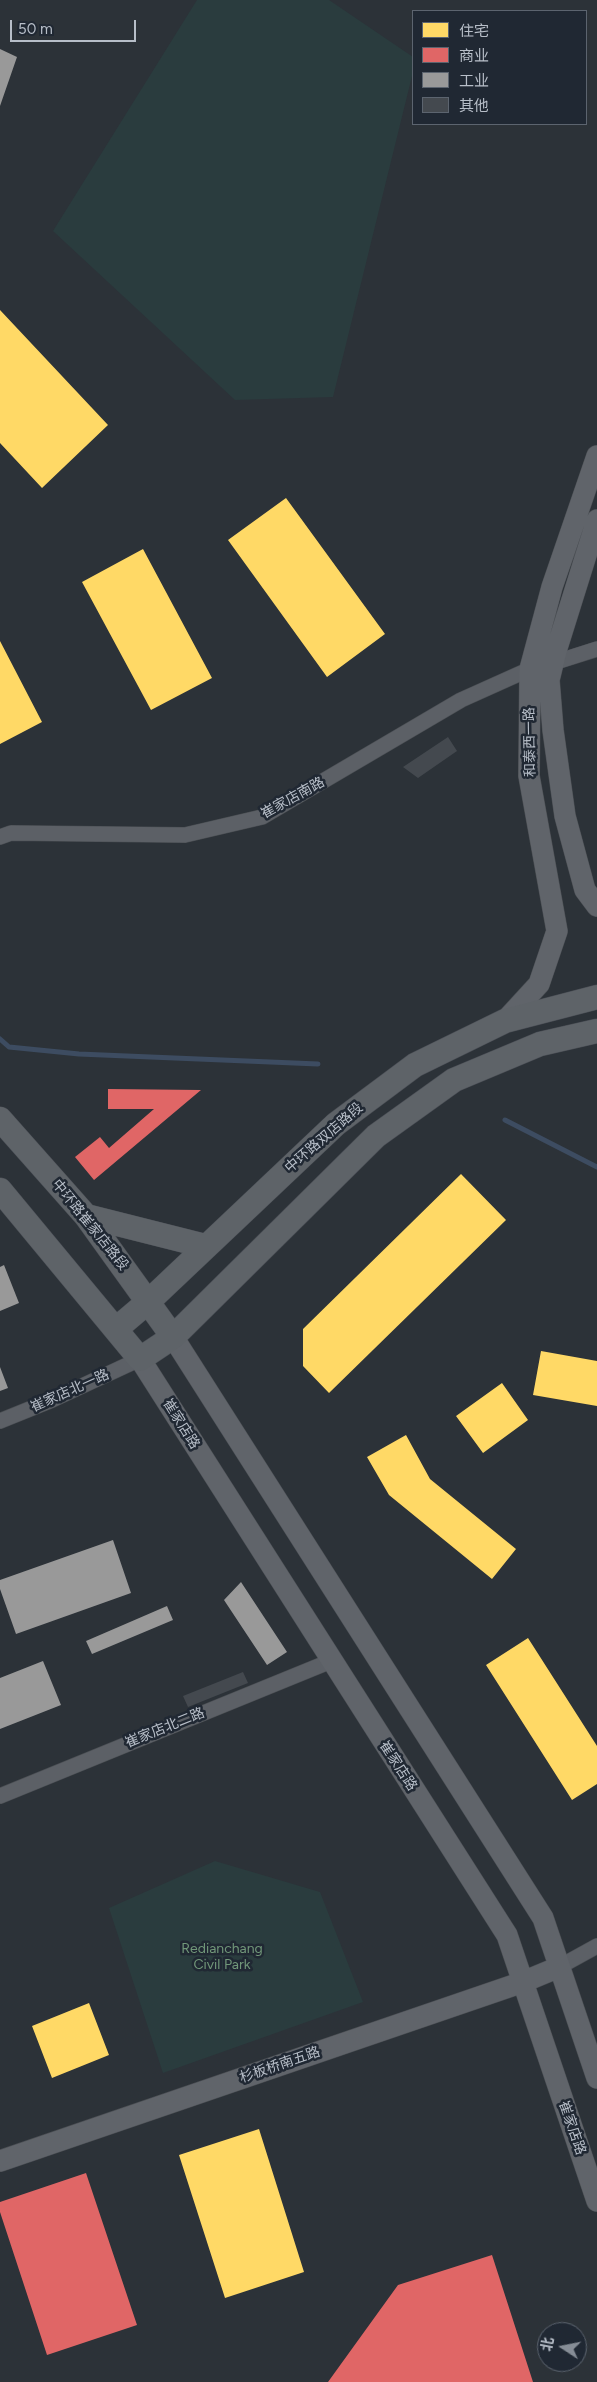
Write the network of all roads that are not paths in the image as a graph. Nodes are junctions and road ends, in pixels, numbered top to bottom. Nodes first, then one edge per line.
1 (597, 456) edge
2 (597, 520) edge
3 (597, 649) edge
4 (553, 663) junction
5 (530, 669) junction
6 (0, 837) edge
7 (597, 906) edge
8 (597, 997) edge
9 (505, 1021) junction
10 (597, 1031) edge
11 (0, 1119) edge
12 (0, 1190) edge
13 (86, 1216) junction
14 (205, 1246) junction
15 (149, 1301) junction
16 (116, 1328) junction
17 (173, 1337) junction
18 (140, 1359) junction
19 (0, 1421) edge
20 (331, 1661) junction
21 (0, 1796) edge
22 (597, 1946) edge
23 (560, 1968) junction
24 (523, 1982) junction
25 (597, 2078) edge
26 (0, 2161) edge
27 (597, 2201) edge

1 - 5 main road, 和泰西一路
2 - 4 main road, 和泰西一路
3 - 4 street
4 - 7 main road, 和泰西一路
5 - 6 street, 崔家店南路
5 - 9 main road, 和泰西一路
8 - 9 main road, 中环路双店路段
9 - 14 main road, 中环路双店路段
10 - 17 main road
11 - 13 main road, 中环路崔家店路段
12 - 16 main road
13 - 14 main road
13 - 15 main road, 中环路崔家店路段
14 - 15 main road, 中环路双店路段
15 - 16 main road, 中环路双店路段
15 - 17 main road, 中环路崔家店路段
16 - 18 main road
17 - 18 main road
17 - 23 main road
18 - 19 street, 崔家店北一路
18 - 20 main road, 崔家店路
20 - 21 street, 崔家店北二路
20 - 24 main road, 崔家店路
22 - 23 street
23 - 24 main road, 杉板桥南五路
23 - 25 main road
24 - 26 main road, 杉板桥南五路
24 - 27 main road, 崔家店路

